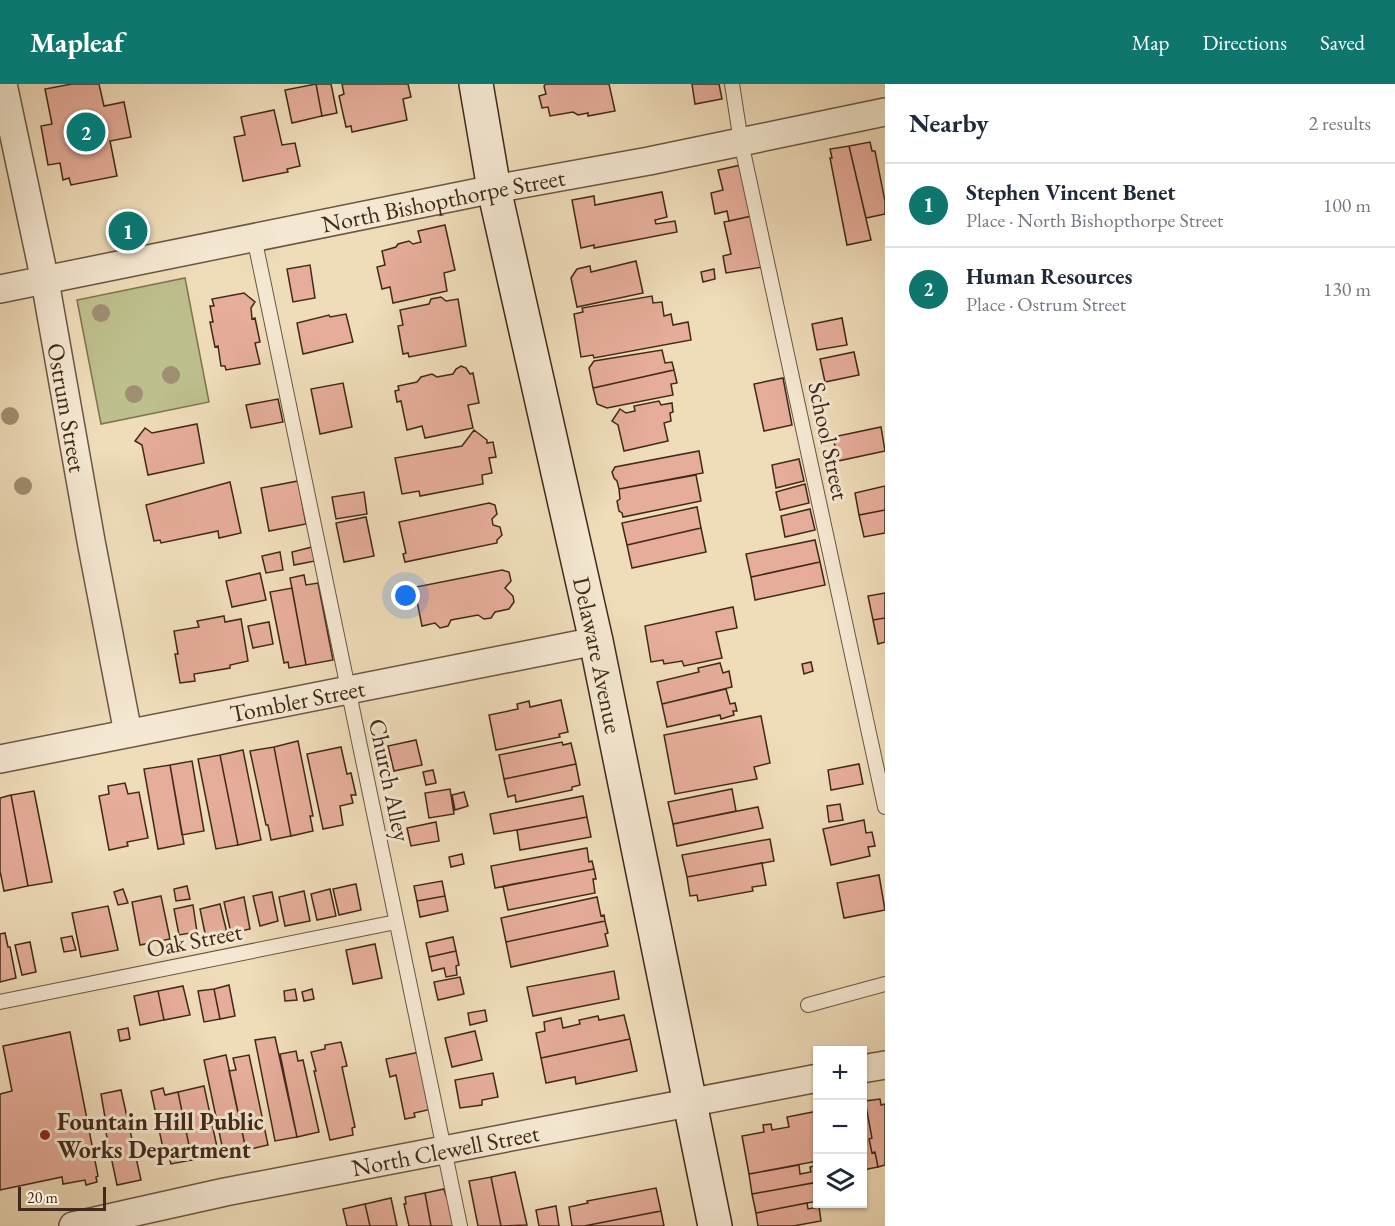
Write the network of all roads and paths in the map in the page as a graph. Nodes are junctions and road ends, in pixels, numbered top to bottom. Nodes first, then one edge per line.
1 (3, 84) edge
2 (476, 84) edge
3 (732, 84) edge
4 (885, 112) edge
5 (741, 142) junction
6 (494, 189) junction
7 (254, 237) junction
8 (45, 281) junction
9 (0, 289) edge
10 (596, 641) junction
11 (348, 690) junction
12 (128, 733) junction
13 (0, 759) edge
14 (885, 807) edge
15 (396, 922) junction
16 (885, 984) edge
17 (0, 1002) edge
18 (808, 1005) dead end
19 (885, 1065) edge
20 (867, 1069) edge
21 (813, 1079) edge
22 (691, 1103) junction
23 (444, 1149) junction
24 (73, 1226) edge
25 (460, 1226) edge
26 (715, 1226) edge

1 - 8 street, Ostrum Street
2 - 6 main road, Delaware Avenue
3 - 5 lane, School Street
4 - 5 street, North Bishopthorpe Street
5 - 6 street, North Bishopthorpe Street
5 - 14 lane, School Street
6 - 7 street, North Bishopthorpe Street
6 - 10 main road, Delaware Avenue
7 - 8 street, North Bishopthorpe Street
7 - 11 lane, Church Alley
8 - 9 street, North Bishopthorpe Street
8 - 12 street, Ostrum Street
10 - 11 street, Tombler Street
10 - 22 main road, Delaware Avenue
11 - 12 street, Tombler Street
11 - 15 lane, Church Alley
12 - 13 street, Tombler Street
15 - 17 lane, Oak Street
15 - 23 lane, Church Alley
16 - 18 lane
19 - 20 street
21 - 22 street, North Clewell Street
22 - 23 street, North Clewell Street
22 - 26 main road, Delaware Avenue
23 - 24 street, North Clewell Street
23 - 25 lane, Church Alley

